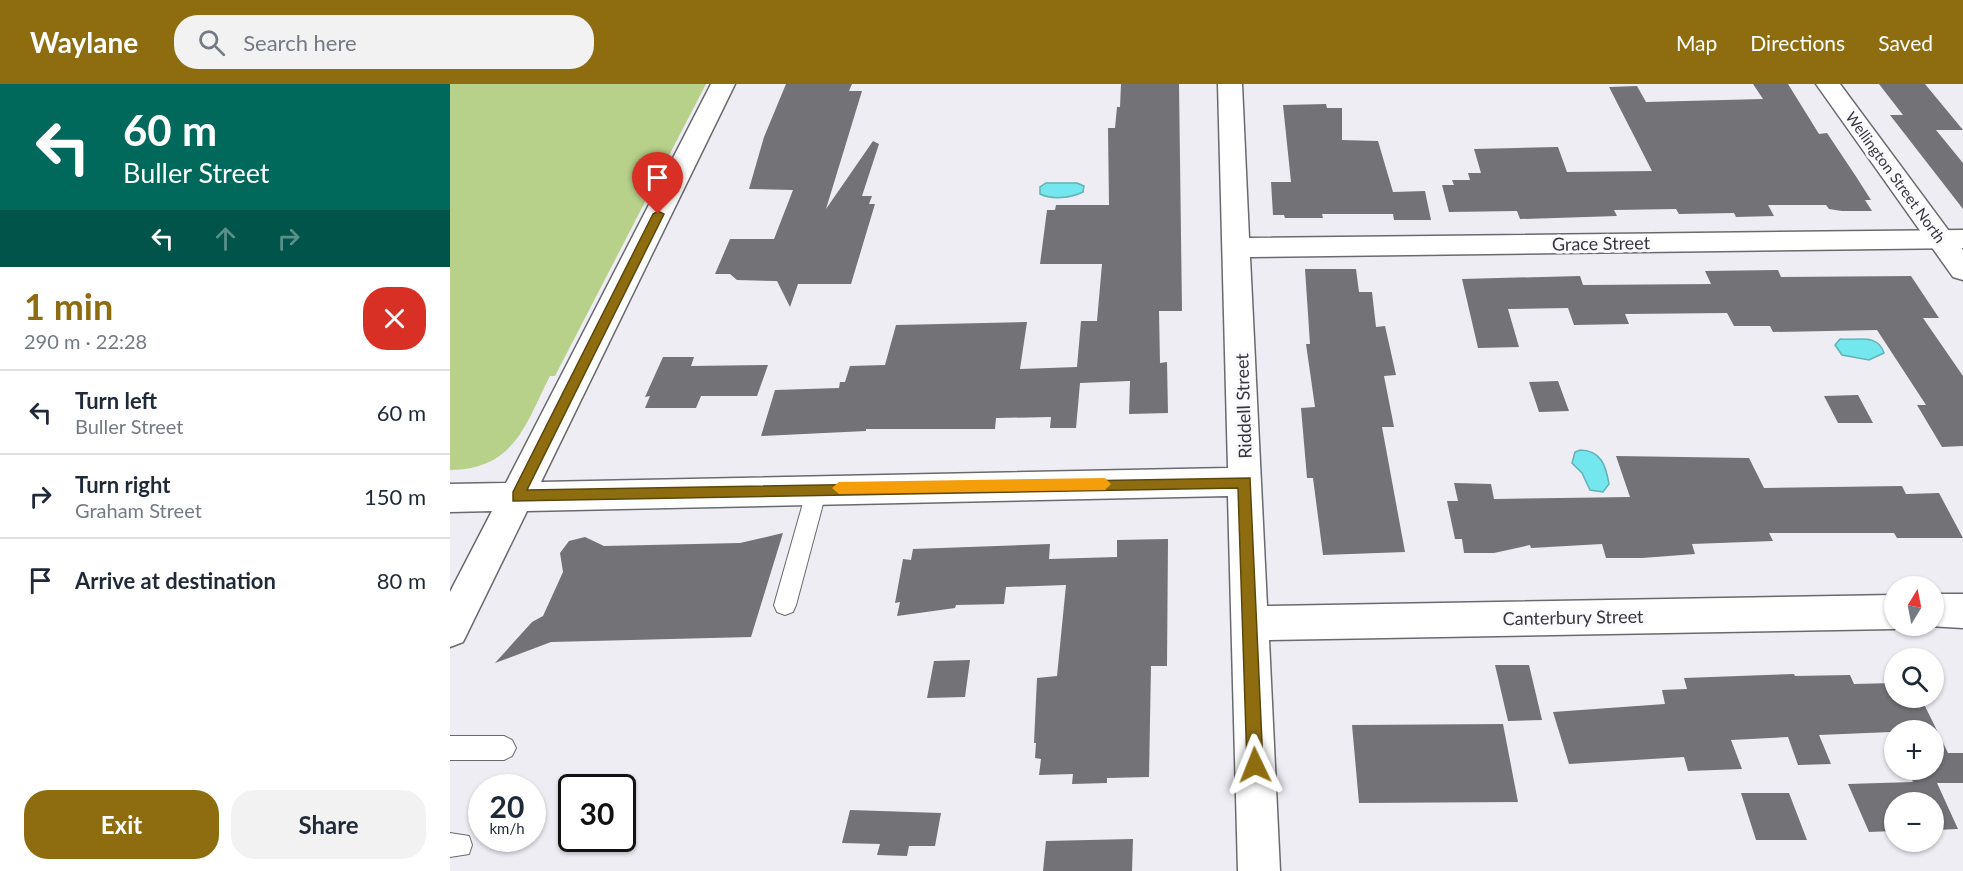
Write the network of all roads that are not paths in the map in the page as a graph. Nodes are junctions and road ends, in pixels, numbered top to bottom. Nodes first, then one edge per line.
1 (723, 84) edge
2 (1230, 84) edge
3 (1828, 84) edge
4 (1952, 239) edge
5 (1238, 248) junction
6 (1963, 270) edge
7 (1245, 482) junction
8 (817, 489) junction
9 (518, 496) junction
10 (450, 498) edge
11 (459, 594) edge
12 (785, 605) dead end
13 (1944, 611) edge
14 (1963, 611) edge
15 (1884, 612) edge
16 (1251, 623) junction
17 (450, 630) edge
18 (450, 748) edge
19 (504, 748) dead end
20 (1259, 871) edge

1 - 9 street
2 - 5 street, Riddell Street
3 - 4 street, Wellington Street North
4 - 5 street, Grace Street
4 - 6 street, Wellington Street North
5 - 7 street, Riddell Street
7 - 8 street
7 - 16 street, Riddell Street
8 - 9 street
8 - 12 lane
9 - 10 street
9 - 11 street
11 - 17 street
13 - 14 street
15 - 16 street, Canterbury Street
16 - 20 street, Riddell Street
18 - 19 lane

